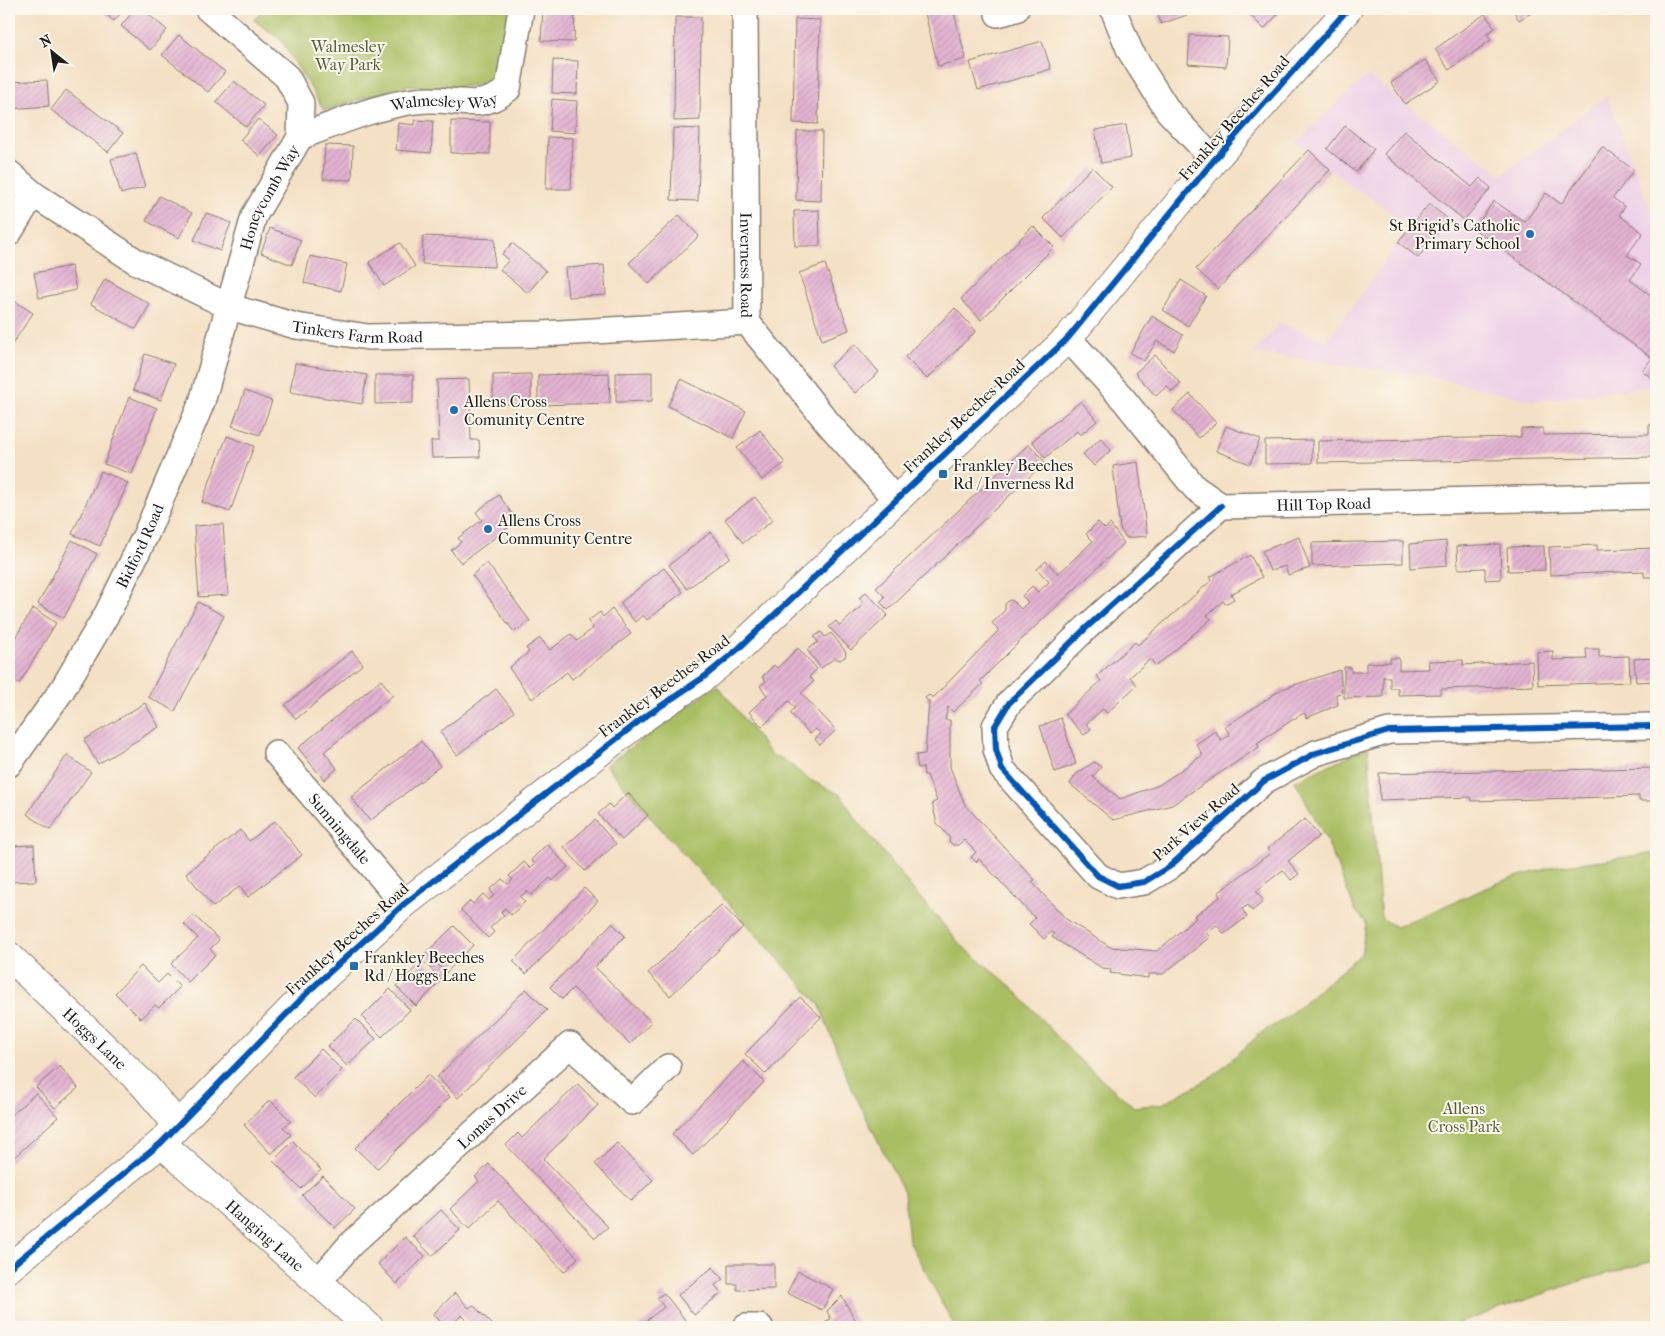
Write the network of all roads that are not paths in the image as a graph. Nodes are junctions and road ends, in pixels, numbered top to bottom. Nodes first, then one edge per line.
1 (208, 9) edge
2 (521, 9) edge
3 (745, 9) edge
4 (1113, 9) edge
5 (1348, 9) edge
6 (300, 137) junction
7 (1214, 160) junction
8 (9, 173) edge
9 (33, 194) junction
10 (9, 233) edge
11 (230, 307) junction
12 (747, 322) junction
13 (1068, 338) junction
14 (1656, 496) edge
15 (895, 499) junction
16 (1221, 506) junction
17 (1656, 726) edge
18 (276, 753) dead end
19 (9, 764) edge
20 (404, 904) junction
21 (9, 956) edge
22 (668, 1068) dead end
23 (169, 1133) junction
24 (9, 1268) edge
25 (319, 1281) junction
26 (369, 1327) edge
27 (746, 1327) edge
28 (760, 1327) edge

1 - 6 street, Honeycomb Way
2 - 6 street, Walmesley Way
3 - 12 street, Inverness Road
4 - 7 street
5 - 7 street, Frankley Beeches Road
6 - 11 street, Honeycomb Way
7 - 13 street, Frankley Beeches Road
8 - 9 street, Tinkers Farm Road
9 - 10 street
9 - 11 street, Tinkers Farm Road
11 - 12 street, Tinkers Farm Road
11 - 19 street, Bidford Road
12 - 15 street, Inverness Road
13 - 15 street, Frankley Beeches Road
13 - 16 street
14 - 16 street, Hill Top Road
15 - 20 street, Frankley Beeches Road
16 - 17 street, Park View Road
18 - 20 street, Sunningdale
20 - 23 street, Frankley Beeches Road
21 - 23 street, Hoggs Lane
22 - 25 street, Lomas Drive
23 - 24 street, Frankley Beeches Road
23 - 25 street, Hanging Lane
25 - 26 street, Hanging Lane
27 - 28 street

